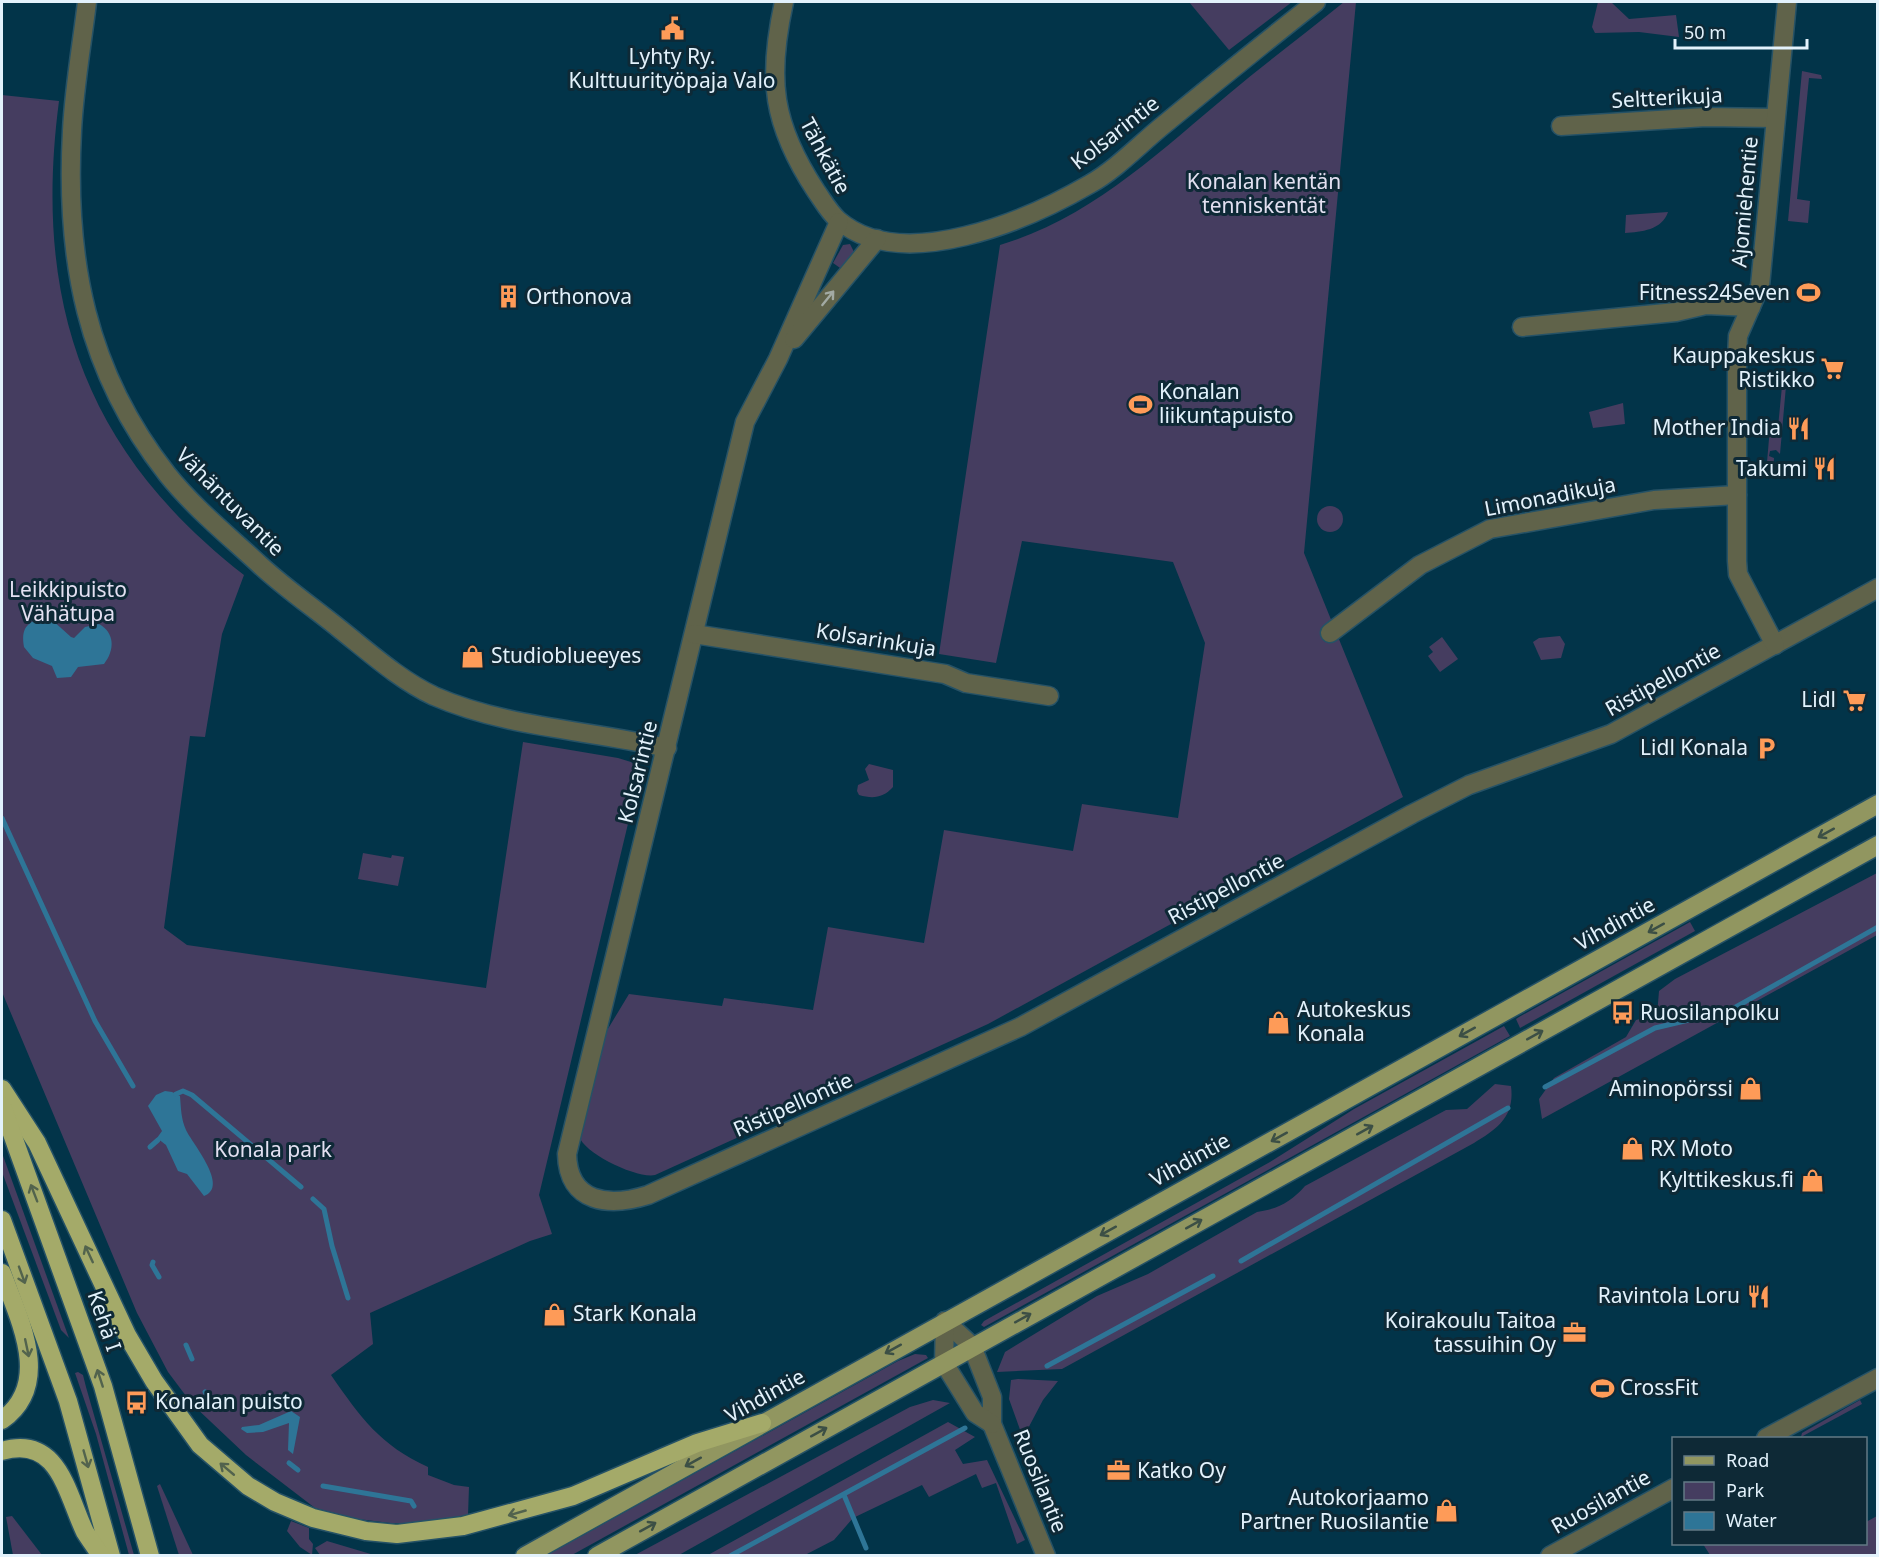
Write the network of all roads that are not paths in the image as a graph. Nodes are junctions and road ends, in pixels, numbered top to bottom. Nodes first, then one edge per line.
1 (87, 2) edge
2 (784, 2) edge
3 (1316, 2) edge
4 (1787, 2) edge
5 (1775, 118) junction
6 (1561, 126) dead end
7 (839, 222) junction
8 (877, 240) junction
9 (1751, 307) junction
10 (1522, 327) dead end
11 (778, 359) junction
12 (1737, 495) junction
13 (1878, 588) edge
14 (1330, 633) dead end
15 (694, 634) junction
16 (1775, 645) junction
17 (1049, 696) dead end
18 (667, 748) junction
19 (1878, 804) edge
20 (1878, 845) edge
21 (2, 1089) edge
22 (2, 1106) edge
23 (588, 1195) joint
24 (2, 1220) edge
25 (2, 1273) edge
26 (945, 1321) junction
27 (972, 1346) junction
28 (944, 1363) junction
29 (1878, 1378) edge
30 (2, 1420) edge
31 (762, 1423) junction
32 (992, 1424) junction
33 (1768, 1437) edge
34 (2, 1451) edge
35 (1672, 1489) edge
36 (101, 1556) edge
37 (111, 1556) edge
38 (150, 1556) edge
39 (525, 1556) edge
40 (597, 1556) edge
41 (1046, 1556) edge
42 (1550, 1556) edge

1 - 18 street, Vähäntuvantie
2 - 7 street, Tähkätie
3 - 8 street, Kolsarintie
4 - 5 street, Ajomiehentie
5 - 6 street, Seltterikuja
5 - 9 street, Ajomiehentie
7 - 8 street, Kolsarintie
7 - 11 street, Kolsarintie
11 -> 8 street, Kolsarintie
9 - 10 street
9 - 12 street, Ajomiehentie
11 - 15 street, Kolsarintie
12 - 14 street, Limonadikuja
12 - 16 street, Ajomiehentie
13 - 16 street, Ristipellontie
15 - 17 street, Kolsarinkuja
15 - 18 street, Kolsarintie
16 - 23 street, Ristipellontie
18 - 23 street, Kolsarintie
19 -> 26 main road, Vihdintie
27 -> 20 main road
31 -> 21 highway
38 -> 22 highway, Kehä I
24 -> 37 highway
25 -> 30 highway
26 - 27 street, Ruosilantie
26 - 28 street
26 -> 31 main road, Vihdintie
27 - 28 main road
27 - 32 street, Ruosilantie
28 - 32 street, Ruosilantie
40 -> 28 main road
29 - 33 street
31 -> 39 main road, Vihdintie
32 - 41 street, Ruosilantie
34 - 36 highway
35 - 42 street, Ruosilantie

